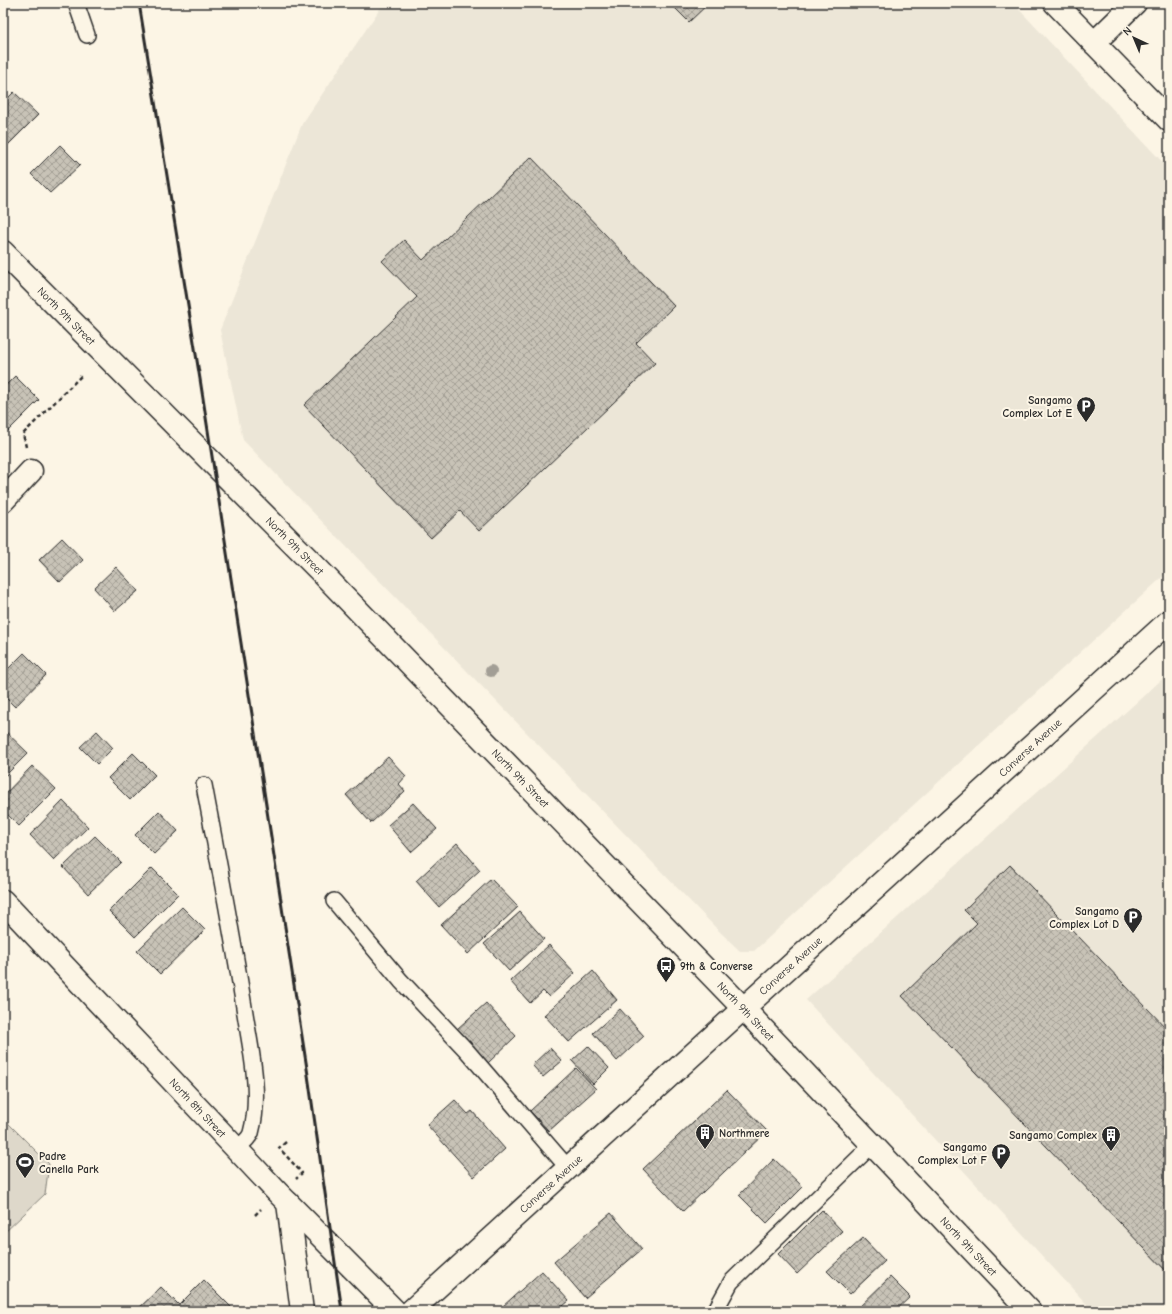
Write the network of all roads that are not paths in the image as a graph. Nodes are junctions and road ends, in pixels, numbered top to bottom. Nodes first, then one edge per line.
1 (76, 3) edge
2 (1055, 3) edge
3 (1135, 3) edge
4 (87, 35) dead end
5 (1094, 43) junction
6 (1169, 120) edge
7 (3, 252) edge
8 (32, 471) road end
9 (3, 501) edge
10 (1169, 621) edge
11 (204, 785) dead end
12 (3, 901) edge
13 (334, 901) dead end
14 (743, 1008) junction
15 (873, 1144) junction
16 (236, 1149) junction
17 (568, 1168) junction
18 (288, 1203) junction
19 (302, 1311) edge
20 (395, 1311) edge
21 (411, 1311) edge
22 (715, 1311) edge
23 (1030, 1311) edge

1 - 4 lane
2 - 5 street
3 - 5 street
5 - 6 street
7 - 14 street, North 9th Street
8 - 9 street
10 - 14 street, Converse Avenue
11 - 16 lane
12 - 16 street, North 8th Street
13 - 17 lane
14 - 15 street, North 9th Street
14 - 17 street, Converse Avenue
15 - 22 lane
15 - 23 street, North 9th Street
16 - 18 street, North 8th Street
17 - 21 street, Converse Avenue
18 - 19 street
18 - 20 street, North 8th Street

